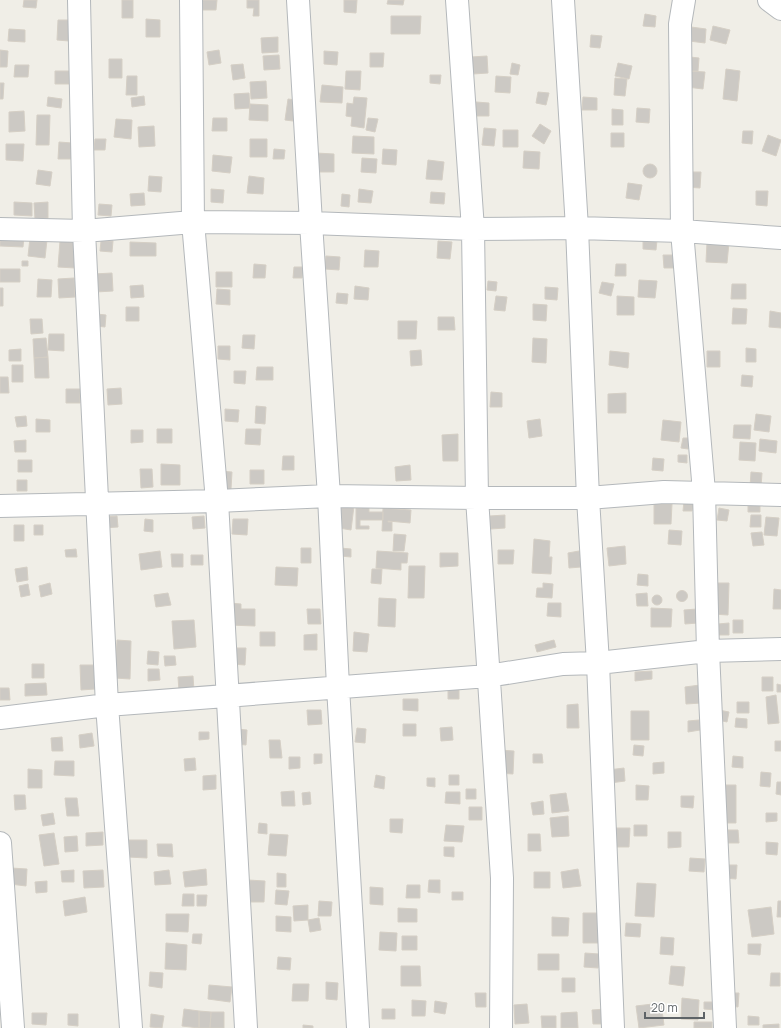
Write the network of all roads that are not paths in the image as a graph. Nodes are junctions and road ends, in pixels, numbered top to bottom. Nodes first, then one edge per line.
1 (79, 0) edge
2 (191, 0) edge
3 (298, 0) edge
4 (457, 0) edge
5 (563, 0) edge
6 (684, 0) edge
7 (769, 0) edge
8 (781, 9) edge
9 (193, 222) junction
10 (311, 223) junction
11 (577, 228) junction
12 (0, 229) edge
13 (473, 229) junction
14 (84, 231) junction
15 (682, 231) junction
16 (781, 238) edge
17 (704, 492) junction
18 (781, 495) edge
19 (329, 496) junction
20 (477, 498) junction
21 (588, 498) junction
22 (217, 501) junction
23 (97, 504) junction
24 (0, 506) edge
25 (781, 649) edge
26 (708, 651) junction
27 (598, 663) junction
28 (488, 676) junction
29 (338, 687) junction
30 (228, 696) junction
31 (107, 705) junction
32 (0, 718) edge
33 (0, 843) edge
34 (13, 1028) edge
35 (131, 1028) edge
36 (246, 1028) edge
37 (358, 1028) edge
38 (501, 1028) edge
39 (613, 1028) edge
40 (725, 1028) edge

1 - 14 street
2 - 9 street
3 - 10 street
4 - 13 street
5 - 11 street
6 - 15 street
7 - 8 street
9 - 10 street
9 - 14 street
9 - 22 street
10 - 13 street
10 - 19 street
11 - 13 street
11 - 15 street
11 - 21 street
12 - 14 street
13 - 20 street
14 - 23 street
15 - 16 street
15 - 17 street
17 - 18 street
17 - 21 street
17 - 26 street
19 - 20 street
19 - 22 street
19 - 29 street
20 - 21 street
20 - 28 street
21 - 27 street
22 - 23 street
22 - 30 street
23 - 24 street
23 - 31 street
25 - 26 street
26 - 27 street
26 - 40 street
27 - 28 street
27 - 39 street
28 - 29 street
28 - 38 street
29 - 30 street
29 - 37 street
30 - 31 street
30 - 36 street
31 - 32 street
31 - 35 street
33 - 34 street

